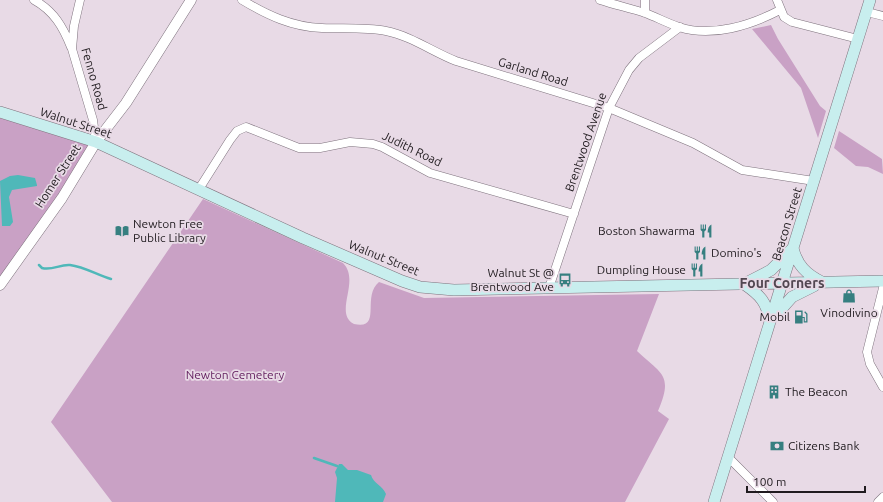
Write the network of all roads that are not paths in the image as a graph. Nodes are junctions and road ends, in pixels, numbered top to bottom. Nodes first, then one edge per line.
1 (34, 0) edge
2 (80, 0) edge
3 (191, 0) edge
4 (242, 0) edge
5 (600, 0) edge
6 (645, 0) edge
7 (777, 0) edge
8 (870, 0) edge
9 (780, 10) junction
10 (867, 12) junction
11 (645, 13) junction
12 (883, 16) edge
13 (680, 27) junction
14 (858, 39) junction
15 (72, 49) junction
16 (609, 108) junction
17 (0, 112) edge
18 (96, 142) junction
19 (814, 182) junction
20 (199, 189) junction
21 (574, 214) junction
22 (793, 248) junction
23 (883, 282) edge
24 (822, 283) junction
25 (744, 284) junction
26 (783, 284) junction
27 (0, 285) edge
28 (549, 288) junction
29 (883, 288) edge
30 (770, 323) junction
31 (883, 387) edge
32 (728, 457) junction
33 (883, 497) edge
34 (714, 502) edge
35 (774, 502) edge
36 (878, 502) edge

1 - 15 street
2 - 15 street, Fenno Road
3 - 18 street, Homer Street
4 - 16 street, Garland Road
5 - 11 street
6 - 11 street
7 - 9 street
8 - 10 main road, Beacon Street
9 - 13 street
9 - 14 street
10 - 12 street
10 - 14 main road, Beacon Street
11 - 13 street
13 - 16 street, Brentwood Avenue
14 - 19 main road, Beacon Street
15 - 18 street, Fenno Road
16 - 19 street, Garland Road
16 - 21 street, Brentwood Avenue
17 - 18 main road, Walnut Street
18 - 20 main road, Walnut Street
18 - 27 street, Homer Street
19 - 22 main road, Beacon Street
20 - 21 street, Judith Road
20 - 28 main road, Walnut Street
21 - 28 street, Brentwood Avenue
22 - 24 main road
22 - 25 main road
22 - 26 main road, Beacon Street
23 - 24 main road, Walnut Street
24 - 26 main road, Walnut Street
24 - 30 main road
25 - 26 main road, Walnut Street
25 - 28 main road, Walnut Street
25 - 30 main road
26 - 30 main road, Beacon Street
29 - 31 street
30 - 32 main road, Beacon Street
32 - 34 main road, Beacon Street
32 - 35 street
33 - 36 street

